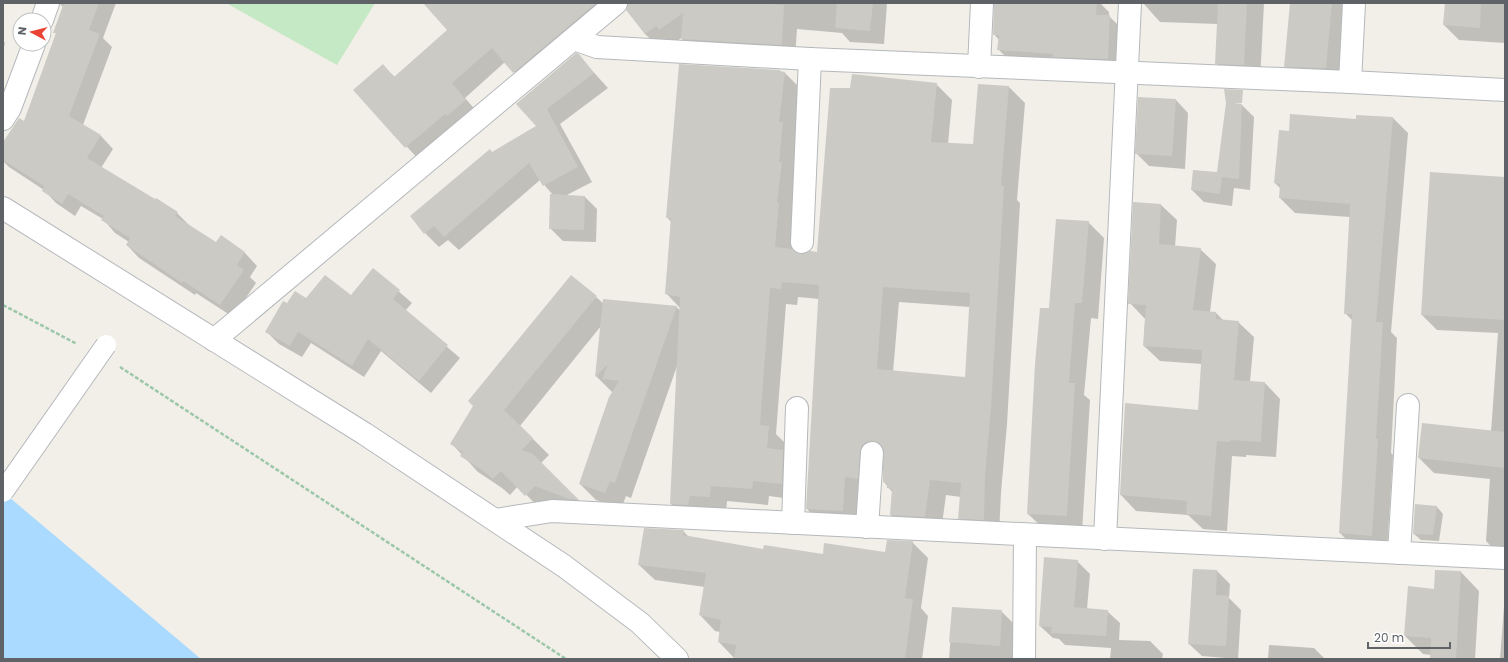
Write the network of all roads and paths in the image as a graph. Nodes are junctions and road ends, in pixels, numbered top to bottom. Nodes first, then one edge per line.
1 (616, 3) edge
2 (982, 3) edge
3 (1130, 3) edge
4 (1354, 3) edge
5 (574, 39) junction
6 (31, 52) edge
7 (810, 60) junction
8 (979, 67) junction
9 (1126, 74) junction
10 (1350, 82) junction
11 (1505, 90) edge
12 (3, 119) edge
13 (3, 208) edge
14 (802, 242) dead end
15 (3, 305) edge
16 (214, 340) junction
17 (78, 344) dead end
18 (106, 345) dead end
19 (119, 366) dead end
20 (1408, 405) dead end
21 (797, 408) dead end
22 (872, 453) dead end
23 (3, 492) edge
24 (495, 520) junction
25 (793, 523) junction
26 (867, 526) junction
27 (1025, 535) junction
28 (1105, 539) junction
29 (1399, 553) junction
30 (1505, 558) edge
31 (566, 659) edge
32 (677, 659) edge
33 (1024, 659) edge

1 - 5 street
2 - 8 street
3 - 9 street
4 - 10 street
5 - 7 street
5 - 16 street
6 - 12 street
7 - 8 street
7 - 14 street
8 - 9 street
9 - 10 street
9 - 28 street
10 - 11 street
13 - 16 street
15 - 17 path
16 - 24 street
18 - 23 street, bridge
19 - 31 path
20 - 29 street
21 - 25 street
22 - 26 street
24 - 25 street
24 - 32 street
25 - 26 street
26 - 27 street
27 - 28 street
27 - 33 street
28 - 29 street
29 - 30 street

